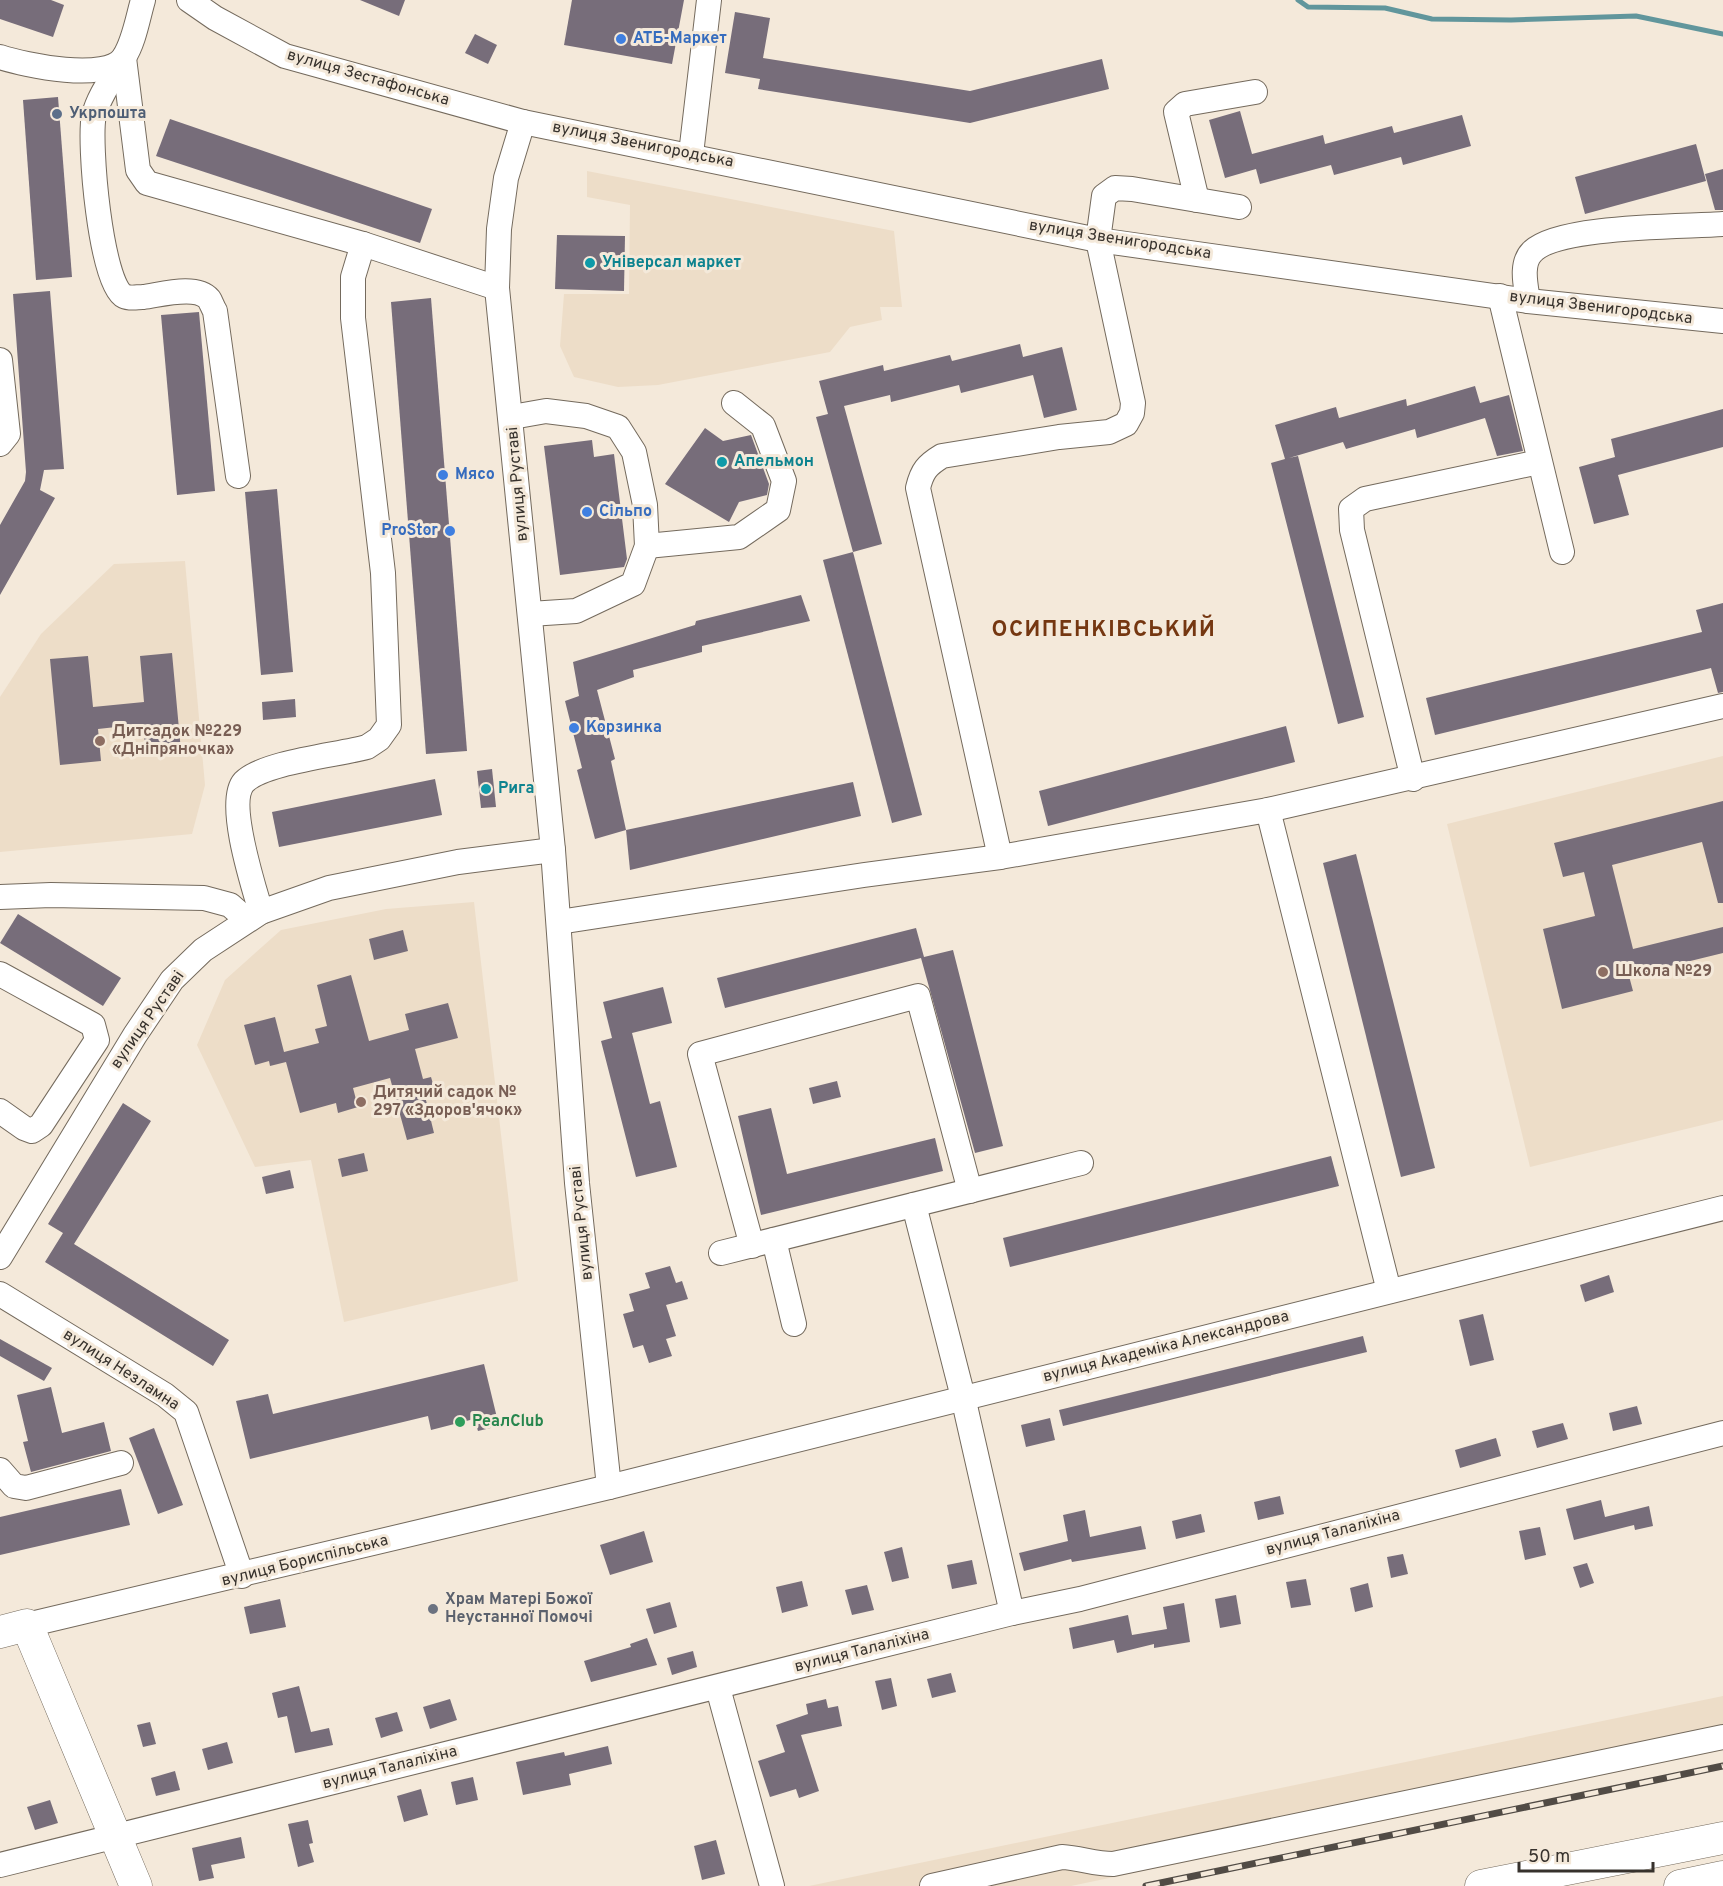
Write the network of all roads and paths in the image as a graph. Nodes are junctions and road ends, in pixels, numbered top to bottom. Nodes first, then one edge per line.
1 (143, 0) edge
2 (189, 0) edge
3 (709, 0) edge
4 (1, 58) edge
5 (124, 58) junction
6 (1255, 92) dead end
7 (523, 122) junction
8 (692, 154) junction
9 (1197, 200) junction
10 (1239, 207) dead end
11 (1723, 224) edge
12 (1098, 240) junction
13 (363, 244) junction
14 (497, 288) junction
15 (1500, 296) junction
16 (1528, 301) junction
17 (1723, 321) edge
18 (0, 360) edge
19 (734, 403) dead end
20 (512, 417) junction
21 (0, 444) edge
22 (1539, 462) junction
23 (238, 476) dead end
24 (647, 546) junction
25 (1562, 552) dead end
26 (531, 614) junction
27 (1723, 706) edge
28 (1413, 779) junction
29 (1268, 810) junction
30 (554, 850) junction
31 (1000, 857) junction
32 (0, 897) edge
33 (254, 916) junction
34 (559, 921) junction
35 (0, 974) edge
36 (0, 1111) edge
37 (1081, 1163) dead end
38 (970, 1191) junction
39 (914, 1205) junction
40 (1723, 1208) edge
41 (763, 1243) junction
42 (721, 1253) dead end
43 (0, 1257) edge
44 (1389, 1291) junction
45 (0, 1294) edge
46 (795, 1324) dead end
47 (963, 1397) junction
48 (1723, 1433) edge
49 (121, 1463) dead end
50 (0, 1470) edge
51 (609, 1487) junction
52 (242, 1576) junction
53 (1012, 1613) junction
54 (14, 1628) edge
55 (718, 1688) junction
56 (1723, 1737) edge
57 (114, 1835) junction
58 (1723, 1838) edge
59 (0, 1865) edge
60 (1723, 1877) edge
61 (136, 1886) edge
62 (772, 1886) edge
63 (932, 1886) edge
64 (1481, 1886) edge
65 (1680, 1886) edge

1 - 5 street
2 - 7 street, вулиця Зестафонська
3 - 8 street
4 - 5 street
5 - 13 street
5 - 23 street
6 - 9 street
7 - 8 street, вулиця Звенигородська
7 - 14 street, вулиця Руставі
8 - 12 street, вулиця Звенигородська
9 - 10 street
9 - 12 street
11 - 16 street
12 - 15 street, вулиця Звенигородська
12 - 31 street
13 - 14 street
13 - 33 street
14 - 20 street, вулиця Руставі
15 - 16 street, вулиця Звенигородська
15 - 22 street
16 - 17 street, вулиця Звенигородська
18 - 21 street
19 - 24 street
20 - 24 street
20 - 26 street, вулиця Руставі
22 - 25 street
22 - 28 street
24 - 26 street
26 - 30 street, вулиця Руставі
27 - 28 street
28 - 29 street
29 - 31 street
29 - 44 street
30 - 33 street, вулиця Руставі
30 - 34 street, вулиця Руставі
31 - 34 street
32 - 33 street
33 - 43 street, вулиця Руставі
34 - 51 street, вулиця Руставі
35 - 36 street
37 - 38 street
38 - 39 street
38 - 41 street
39 - 41 street
39 - 47 street
40 - 44 street, вулиця Академіка Александрова
41 - 42 street
41 - 46 street
44 - 47 street, вулиця Академіка Александрова
45 - 52 street, вулиця Незламна
47 - 51 street, вулиця Академіка Александрова
47 - 53 street
48 - 53 street, вулиця Талаліхіна
49 - 50 street
51 - 52 street, вулиця Бориспільська
52 - 54 street, вулиця Бориспільська
53 - 55 street, вулиця Талаліхіна
54 - 57 main road
55 - 57 street, вулиця Талаліхіна
55 - 62 street
56 - 63 street
57 - 59 street, вулиця Талаліхіна
57 - 61 main road
58 - 64 main road
60 - 65 main road

